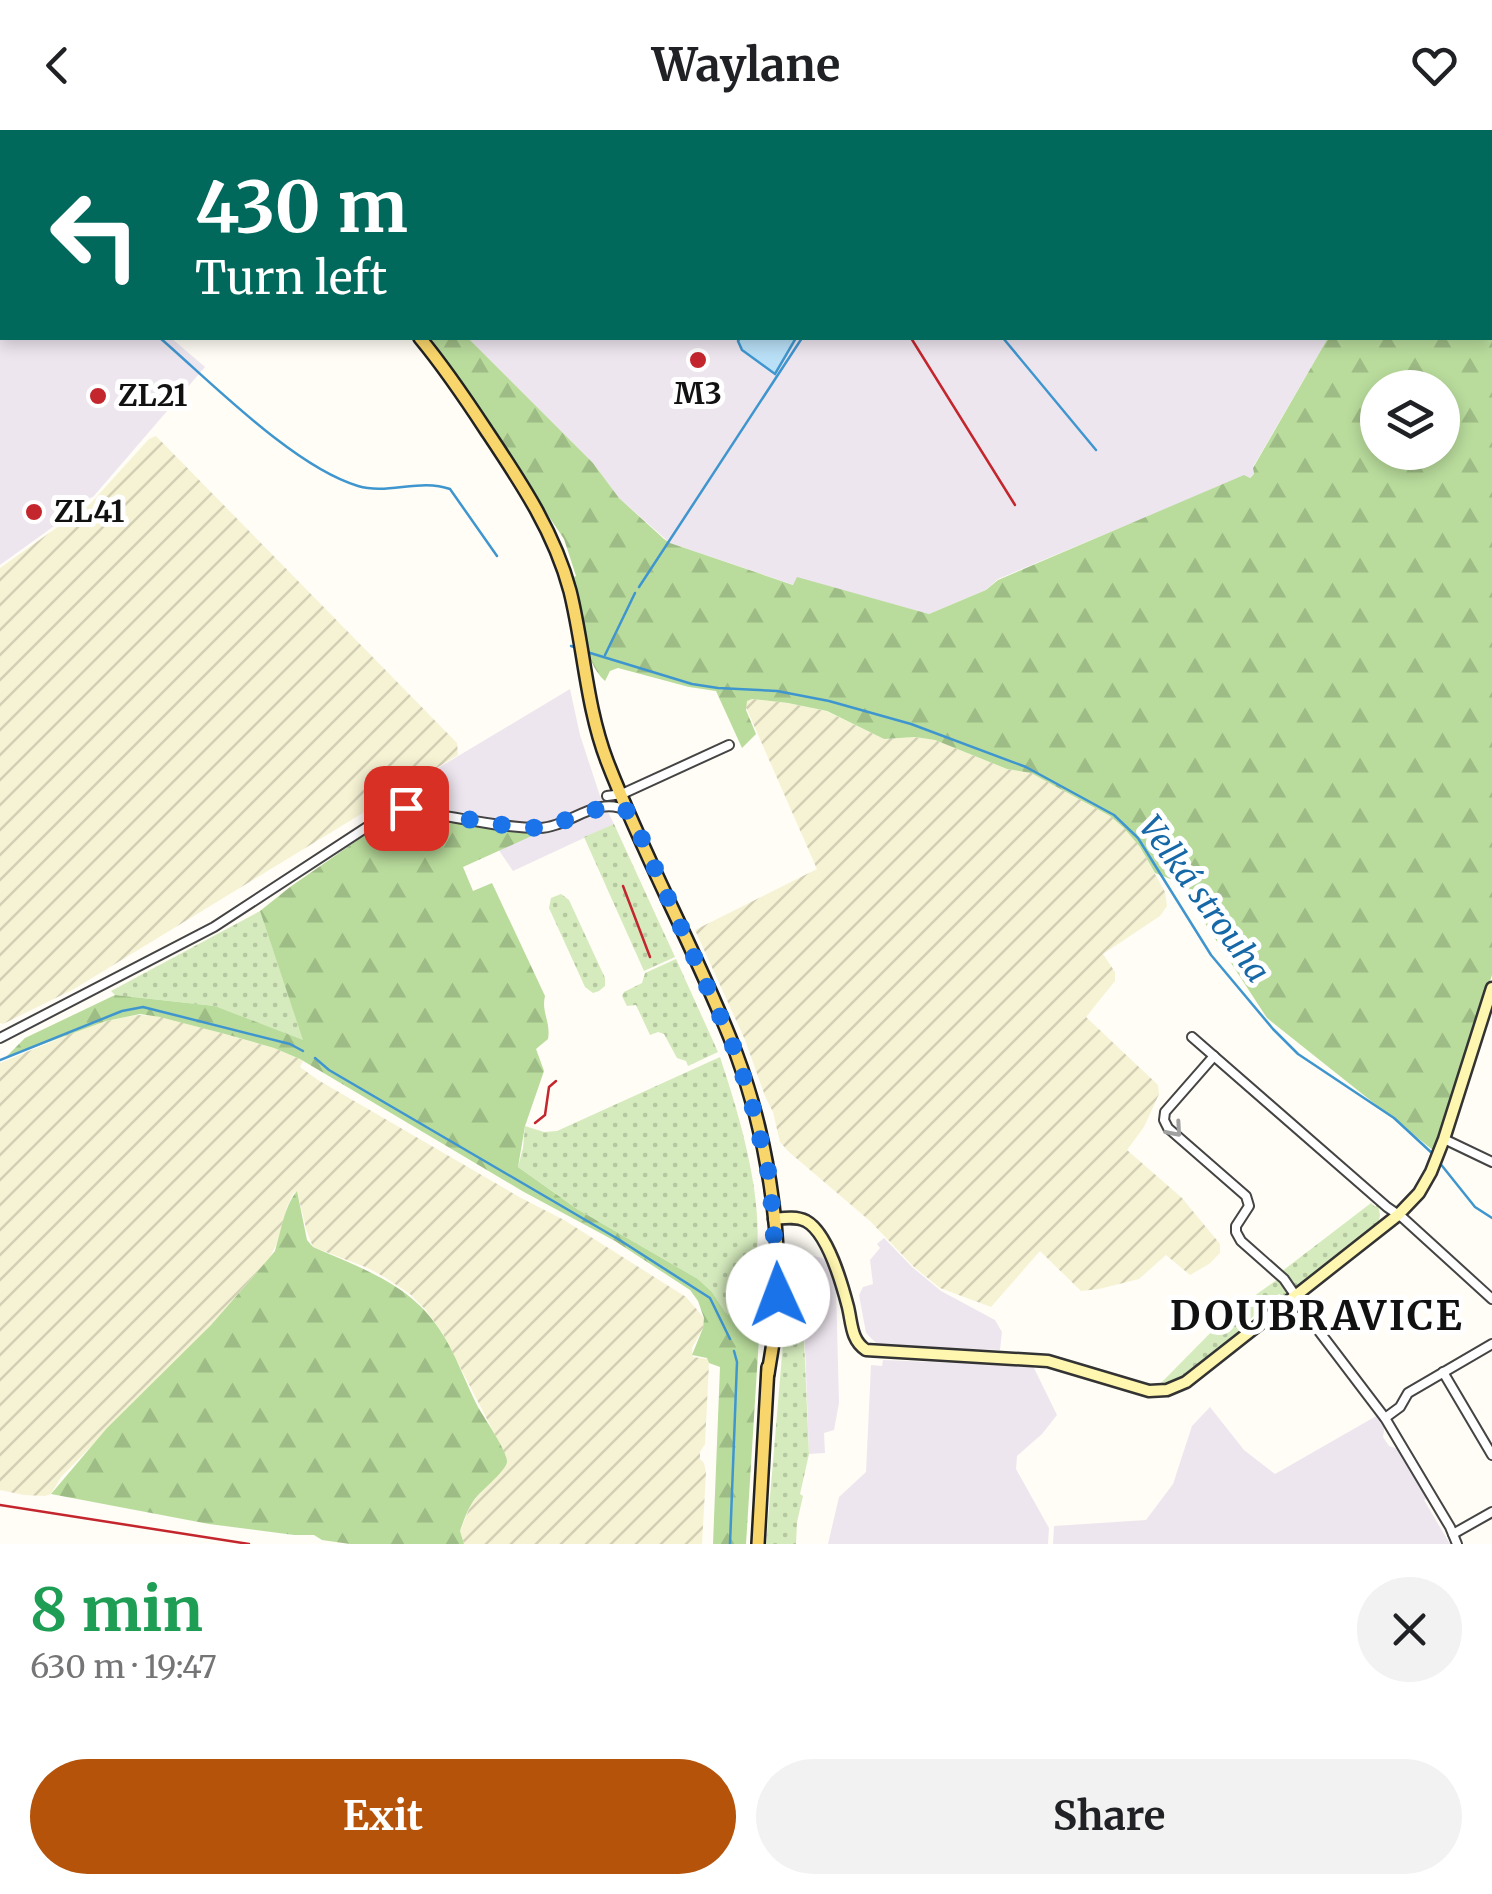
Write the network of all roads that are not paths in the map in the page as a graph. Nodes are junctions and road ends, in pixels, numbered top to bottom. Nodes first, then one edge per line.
1 (422, 340) edge
2 (729, 745) dead end
3 (613, 776) junction
4 (622, 794) junction
5 (609, 801) junction
6 (631, 814) junction
7 (1492, 988) edge
8 (1490, 1002) edge
9 (1192, 1037) dead end
10 (0, 1038) edge
11 (1214, 1056) junction
12 (1444, 1140) junction
13 (1492, 1146) edge
14 (1490, 1161) edge
15 (1398, 1215) junction
16 (774, 1219) junction
17 (1294, 1296) junction
18 (1492, 1299) edge
19 (1492, 1344) edge
20 (1443, 1372) junction
21 (1386, 1418) junction
22 (1492, 1455) edge
23 (1492, 1512) edge
24 (1452, 1534) junction
25 (758, 1544) edge
26 (1457, 1544) edge

1 - 3 main road
2 - 4 street
3 - 4 main road
3 - 5 street
4 - 5 street
4 - 6 main road
5 - 6 street
5 - 10 street
6 - 16 main road
7 - 8 street
8 - 12 street
9 - 11 street
11 - 15 street
11 -> 17 street
12 - 14 street
12 - 15 street
13 - 14 street
15 - 17 street
15 - 18 street
16 - 17 street
16 - 25 main road
17 - 21 street
19 - 20 street
20 - 21 street
20 - 22 street
21 - 24 street
23 - 24 street
24 - 26 street

